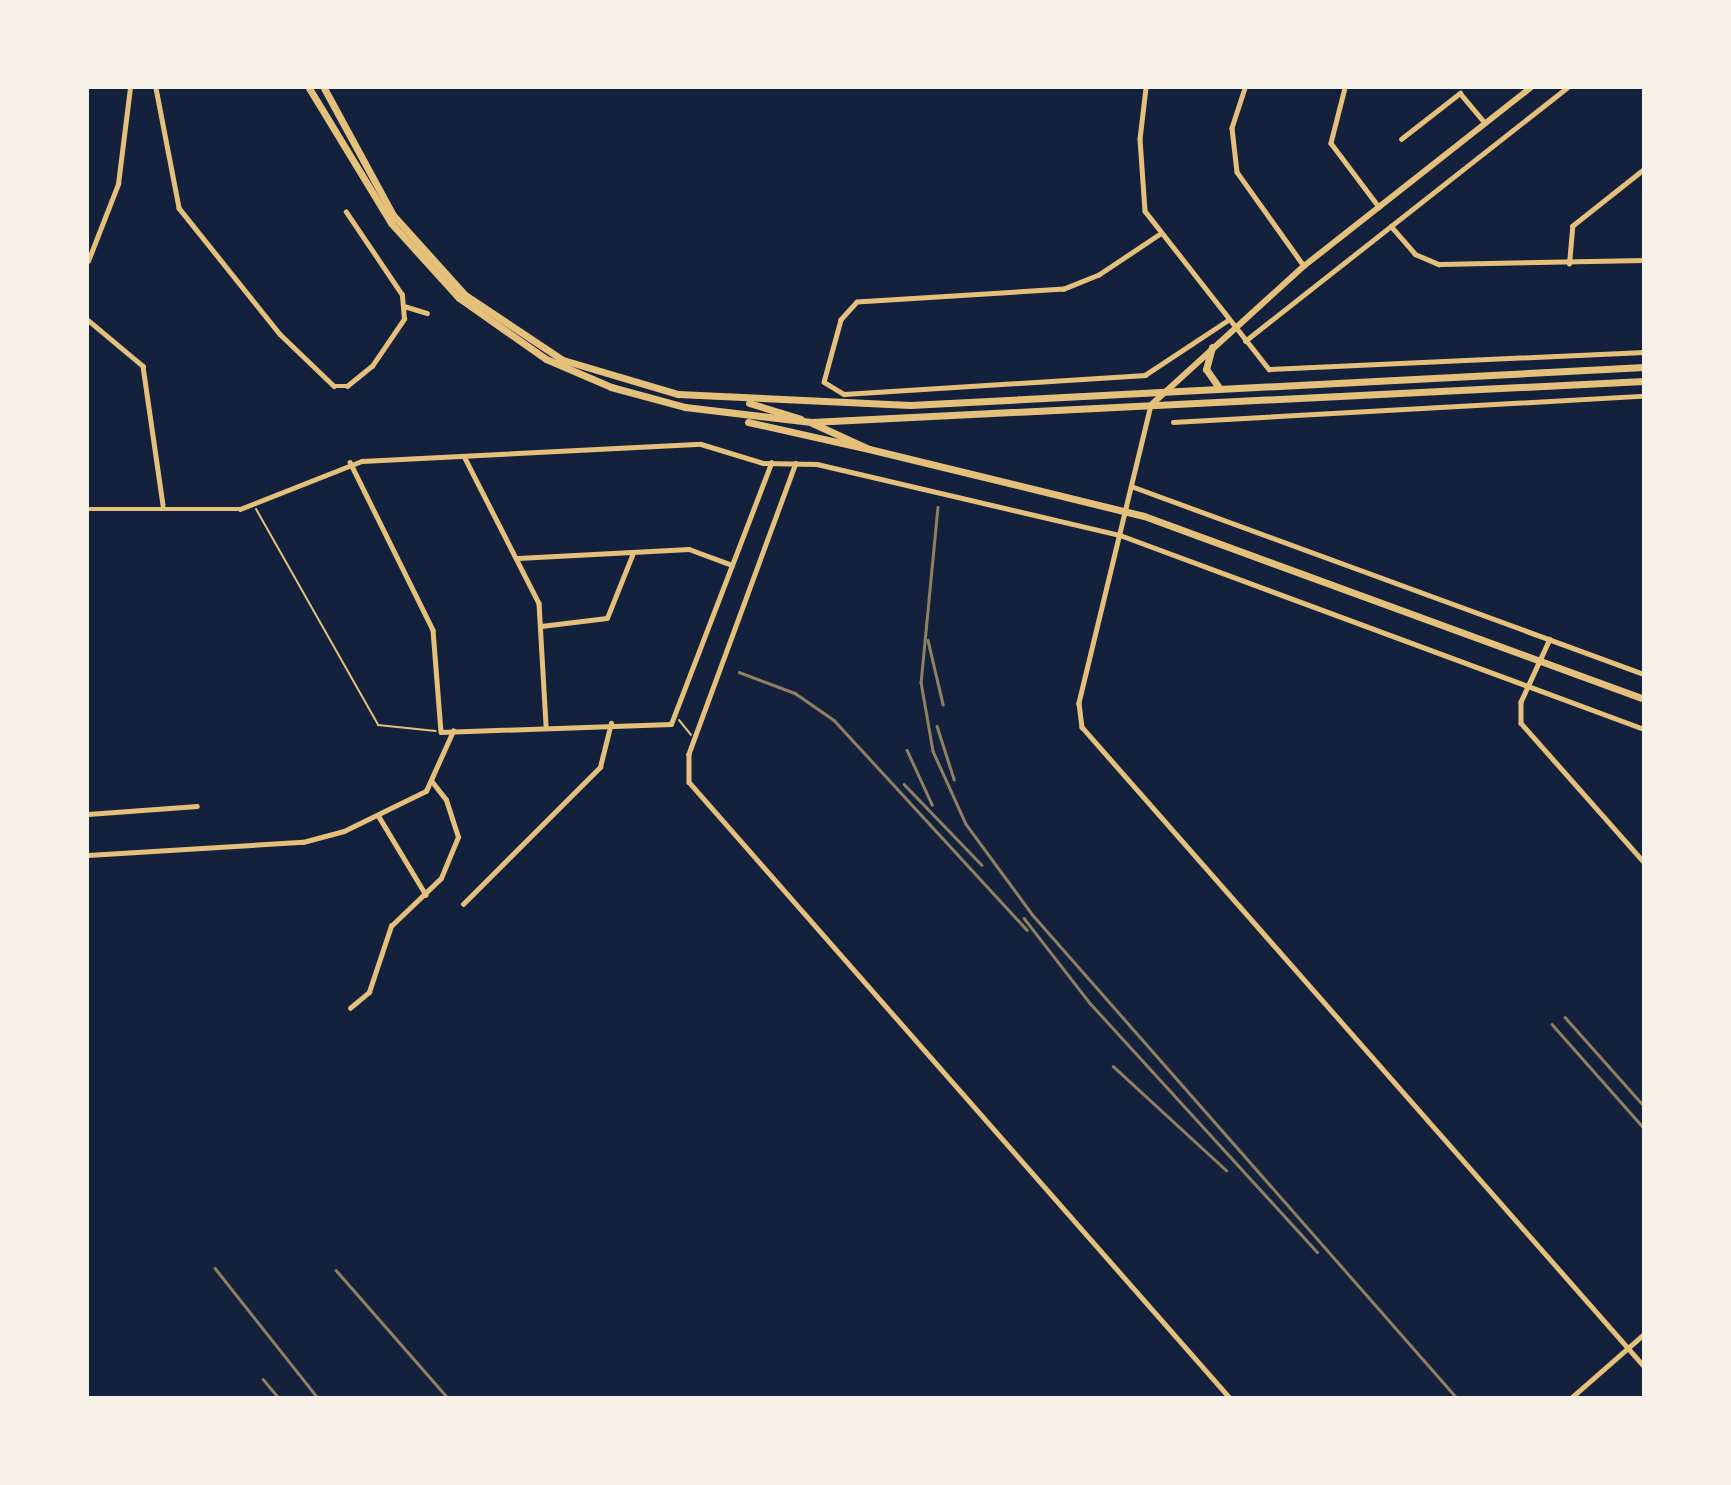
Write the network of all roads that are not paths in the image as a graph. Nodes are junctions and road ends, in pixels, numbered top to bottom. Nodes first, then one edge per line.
1 (130, 88) edge
2 (156, 88) edge
3 (309, 88) edge
4 (324, 88) edge
5 (1146, 88) edge
6 (1245, 88) edge
7 (1345, 88) edge
8 (1530, 88) edge
9 (1566, 88) edge
10 (1485, 124) junction
11 (1401, 139) dead end
12 (1643, 169) edge
13 (1379, 207) junction
14 (346, 212) dead end
15 (1391, 226) junction
16 (1159, 235) junction
17 (1643, 260) edge
18 (88, 261) edge
19 (1569, 264) junction
20 (1304, 266) junction
21 (404, 306) junction
22 (427, 313) dead end
23 (88, 320) edge
24 (1228, 320) junction
25 (1235, 329) junction
26 (1245, 341) junction
27 (1212, 346) junction
28 (1643, 352) edge
29 (1643, 367) edge
30 (1643, 381) edge
31 (1220, 389) junction
32 (1161, 392) junction
33 (1643, 396) edge
34 (744, 401) junction
35 (1152, 405) junction
36 (722, 415) junction
37 (810, 422) junction
38 (1172, 422) dead end
39 (869, 449) junction
40 (464, 456) junction
41 (350, 462) junction
42 (771, 463) junction
43 (796, 463) junction
44 (1131, 486) junction
45 (163, 505) junction
46 (88, 509) edge
47 (1126, 511) junction
48 (1120, 535) junction
49 (634, 553) junction
50 (518, 558) junction
51 (732, 565) junction
52 (541, 626) junction
53 (1550, 639) junction
54 (1541, 661) junction
55 (1643, 674) edge
56 (1529, 687) junction
57 (1643, 699) edge
58 (611, 723) junction
59 (546, 726) junction
60 (1643, 729) edge
61 (453, 731) junction
62 (432, 782) junction
63 (197, 806) dead end
64 (88, 814) edge
65 (378, 815) junction
66 (88, 855) edge
67 (1643, 862) edge
68 (426, 895) junction
69 (463, 904) dead end
70 (350, 1008) dead end
71 (1643, 1334) edge
72 (1628, 1348) junction
73 (1643, 1366) edge
74 (1230, 1398) edge
75 (1571, 1398) edge

1 - 18 street
2 - 21 street
3 - 36 main road
4 - 34 main road
5 - 16 street
6 - 20 street
7 - 13 street
8 - 10 main road
9 - 15 street
10 - 11 street
10 - 13 main road
12 - 19 street
13 - 20 main road
14 - 21 street
15 - 19 street
15 - 26 street
16 - 24 street
16 - 24 street
17 - 19 street
20 - 25 main road
21 - 22 street
23 - 45 street
24 - 25 street
25 - 26 street
25 - 27 main road
26 - 28 street
27 - 31 main road
27 - 32 main road
29 - 31 main road
30 - 35 main road
31 - 32 main road
32 - 34 main road
32 - 35 main road
33 - 38 street
34 - 37 main road
35 - 37 main road
35 - 44 street
36 - 37 main road
36 - 39 main road
37 - 39 main road
39 - 47 main road
40 - 41 street
40 - 42 street
40 - 50 street
41 - 45 street
41 - 61 street
42 - 43 street
42 - 51 street
43 - 48 street
43 - 74 street
44 - 47 street
44 - 53 street
45 - 46 street
47 - 48 street
47 - 54 main road
48 - 56 street
48 - 72 street
49 - 50 street
49 - 51 street
49 - 52 street
50 - 52 street
51 - 58 street
52 - 59 street
53 - 54 street
53 - 55 street
54 - 56 street
54 - 57 main road
56 - 60 street
56 - 67 street
58 - 59 street
58 - 69 street
59 - 61 street
61 - 62 street
62 - 65 street
62 - 68 street
63 - 64 street
65 - 66 street
65 - 68 street
68 - 70 street
71 - 72 street
72 - 73 street
72 - 75 street

